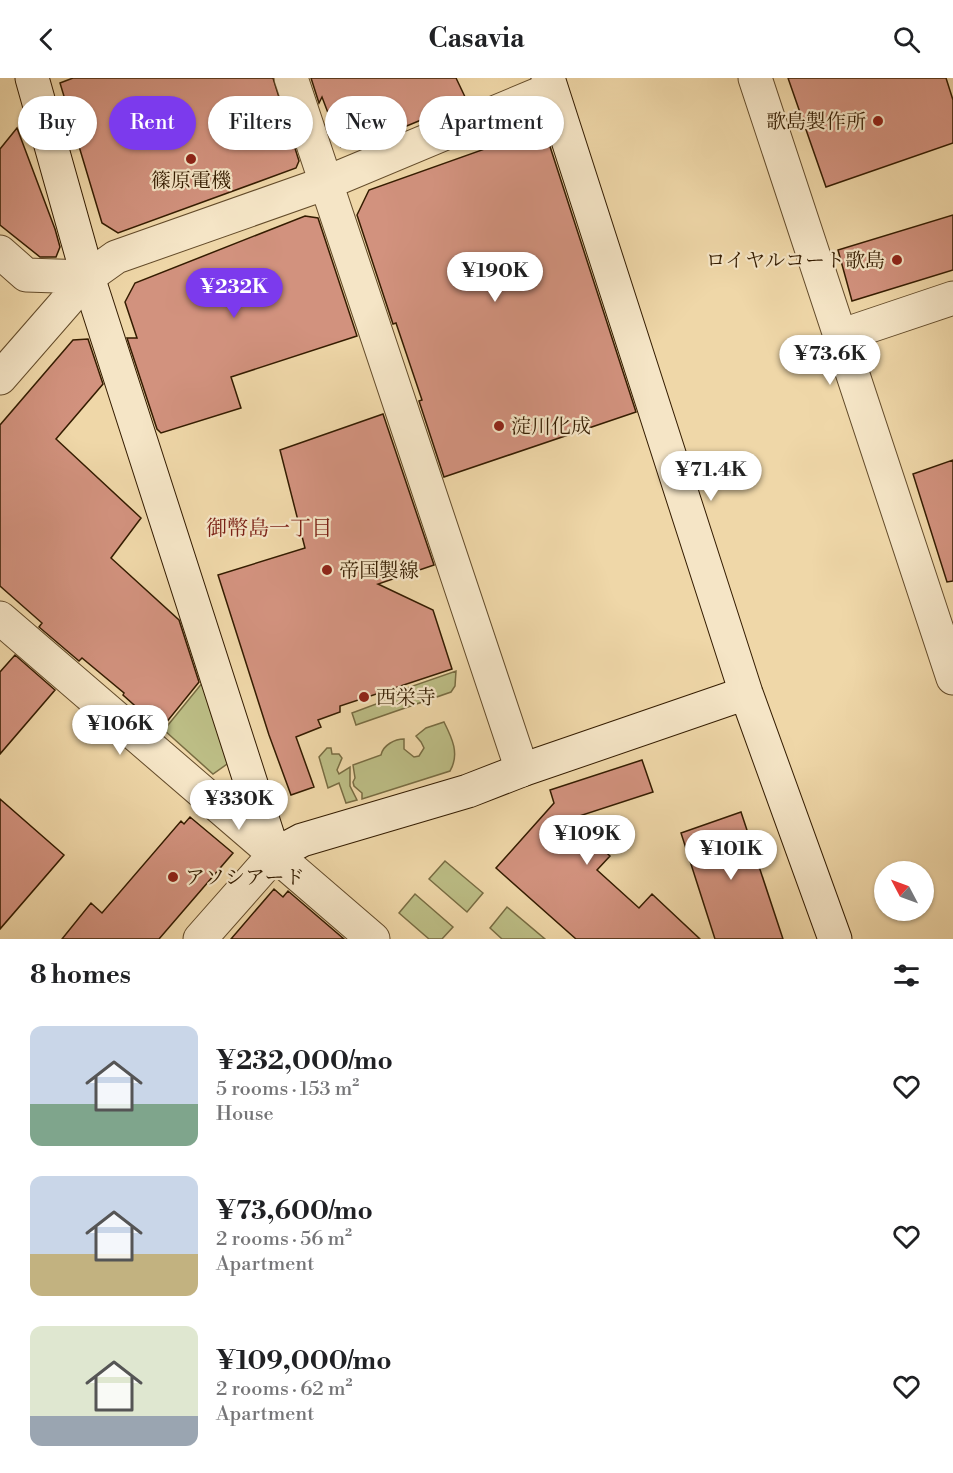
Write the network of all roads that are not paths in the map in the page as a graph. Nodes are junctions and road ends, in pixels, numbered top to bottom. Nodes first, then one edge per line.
1 (32, 78) edge
2 (291, 78) edge
3 (755, 78) edge
4 (549, 84) edge
5 (326, 183) junction
6 (0, 252) edge
7 (88, 277) junction
8 (953, 298) edge
9 (840, 336) junction
10 (0, 378) edge
11 (0, 618) edge
12 (945, 631) edge
13 (953, 678) edge
14 (746, 693) junction
15 (522, 770) junction
16 (274, 855) junction
17 (200, 939) edge
18 (373, 939) edge
19 (835, 939) edge

1 - 7 street
2 - 5 street
3 - 9 street
4 - 5 street
4 - 14 street
5 - 7 street
5 - 15 street
6 - 7 street
7 - 10 street
7 - 16 street
8 - 9 street
9 - 12 street
11 - 16 street
12 - 13 street
14 - 15 street
14 - 19 street
15 - 16 street
16 - 17 street
16 - 18 street

